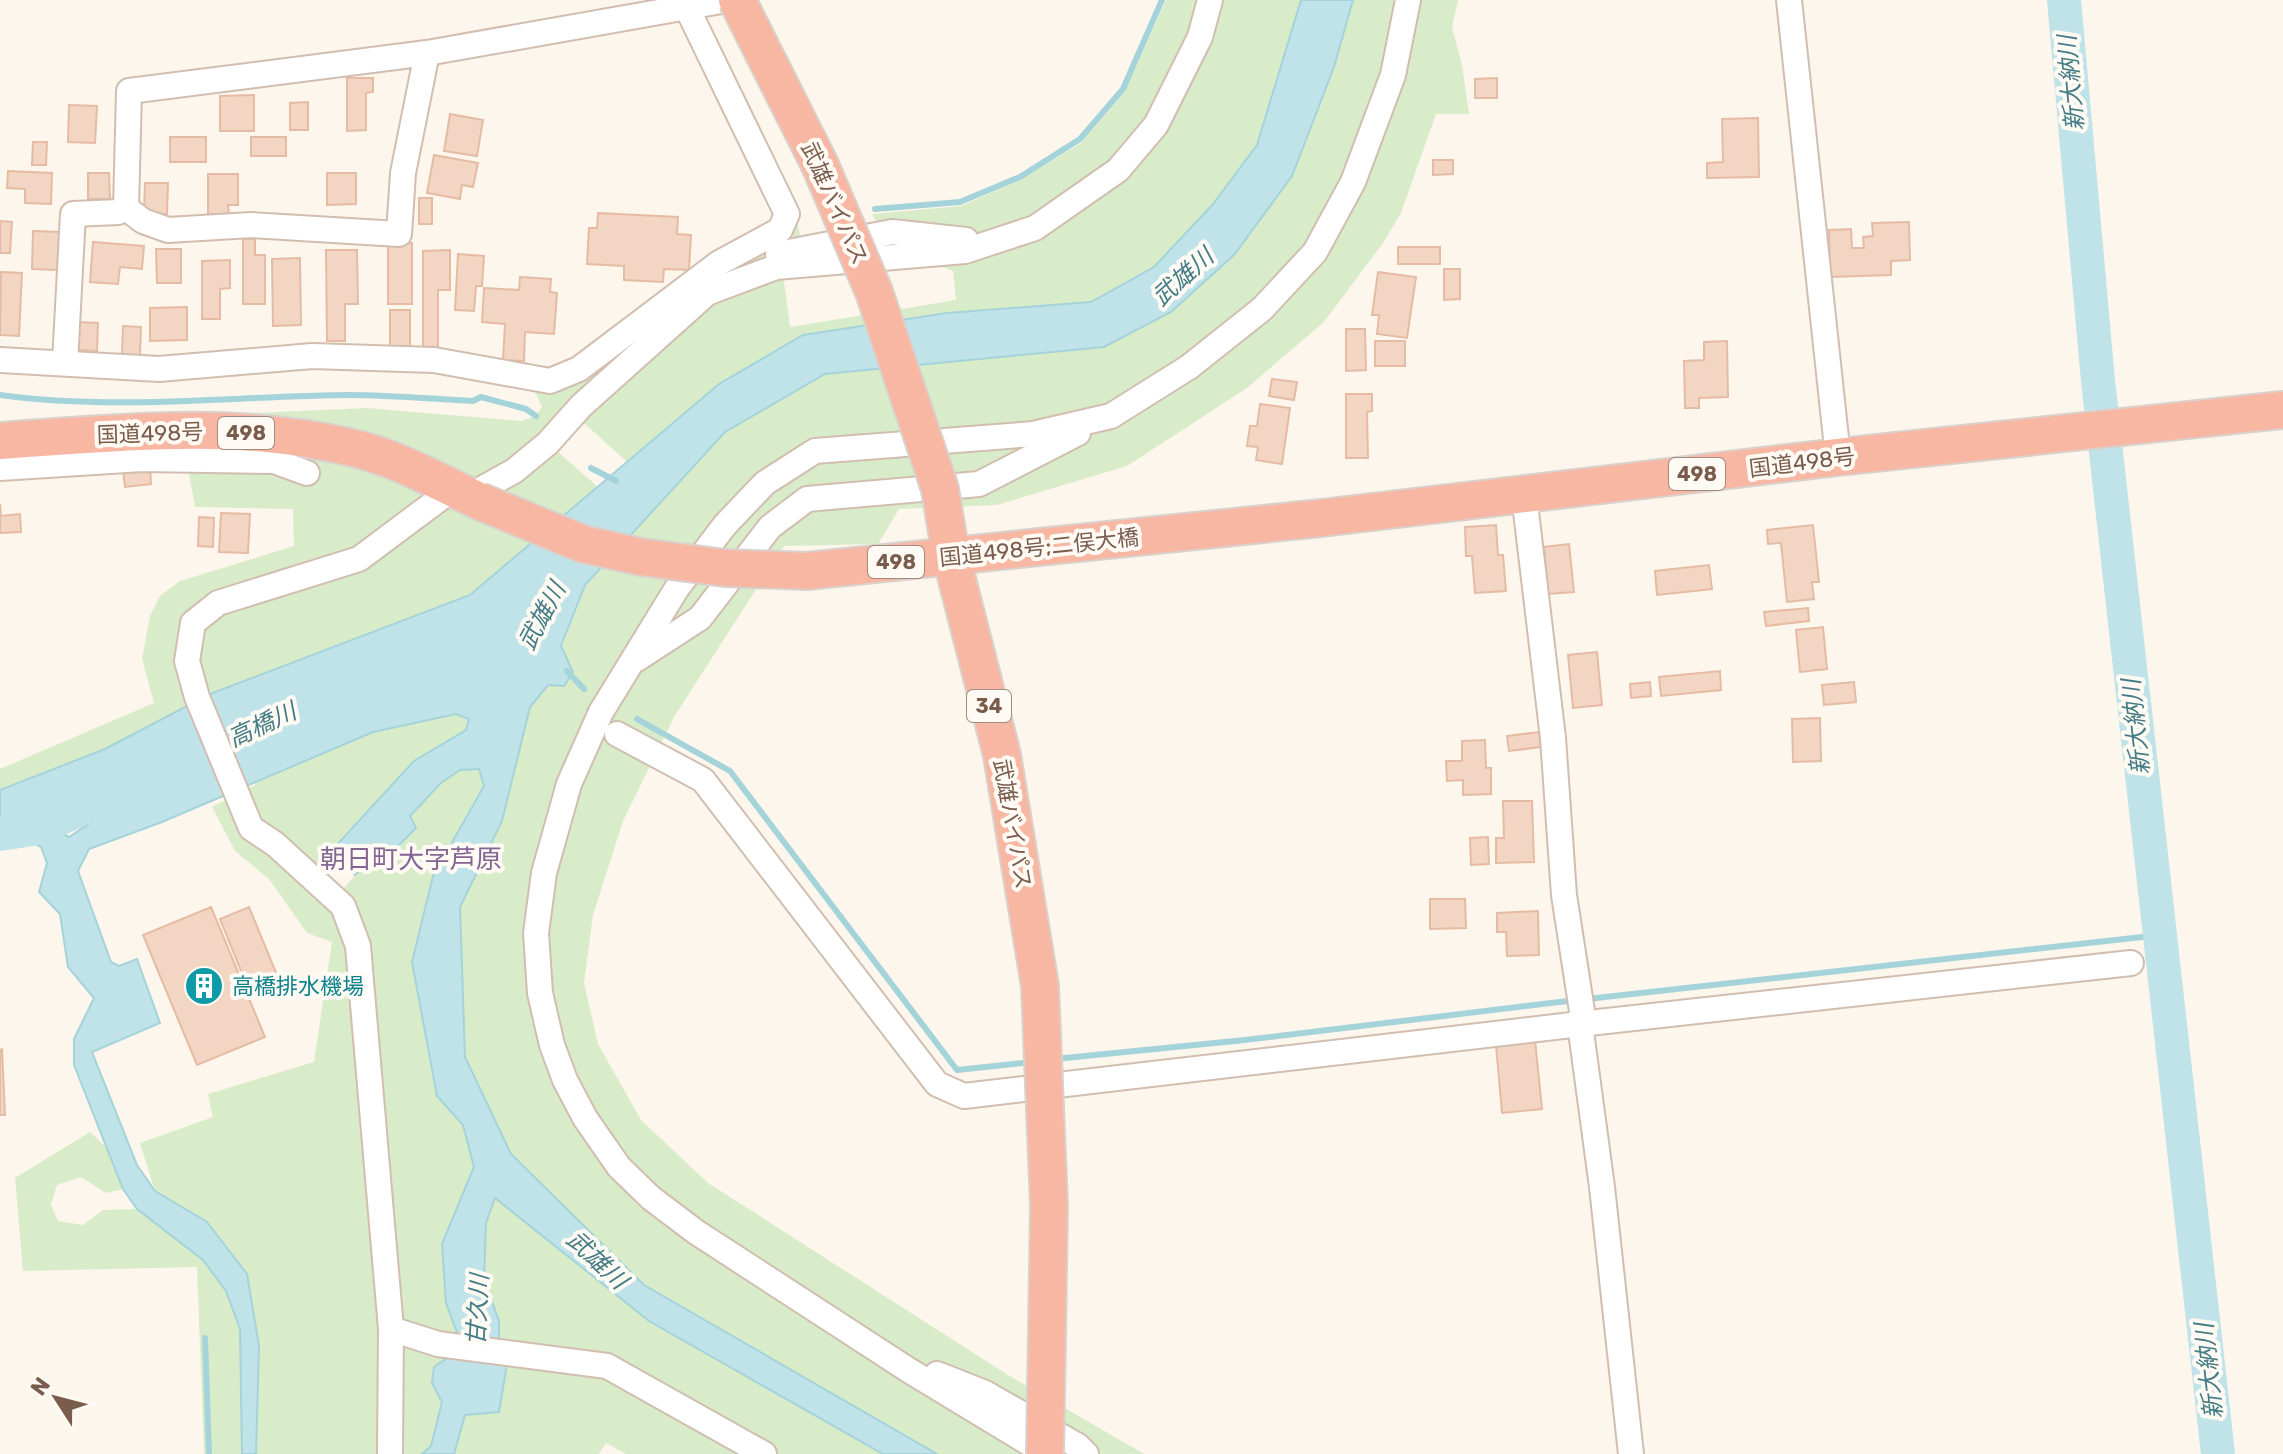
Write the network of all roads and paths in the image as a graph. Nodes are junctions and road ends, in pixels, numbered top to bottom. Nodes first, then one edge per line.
1 (727, 0) edge
2 (737, 0) edge
3 (1210, 0) edge
4 (1408, 0) edge
5 (1789, 0) edge
6 (687, 8) junction
7 (427, 53) junction
8 (126, 208) junction
9 (990, 243) junction
10 (754, 250) junction
11 (707, 293) junction
12 (0, 360) edge
13 (65, 363) junction
14 (2283, 410) edge
15 (1111, 416) junction
16 (10, 454) edge
17 (1838, 457) junction
18 (307, 473) dead end
19 (467, 495) junction
20 (1524, 495) junction
21 (1321, 518) joint
22 (951, 556) junction
23 (632, 662) junction
24 (617, 734) dead end
25 (2131, 963) dead end
26 (1581, 1017) junction
27 (391, 1329) junction
28 (910, 1371) junction
29 (390, 1452) edge
30 (764, 1454) edge
31 (1046, 1454) edge
32 (1086, 1454) edge
33 (1631, 1454) edge

1 - 6 street
2 - 22 highway, 武雄バイパス / 34, bridge
3 - 9 street
4 - 15 street
5 - 17 street
6 - 7 street
6 - 10 street
7 - 8 street
7 - 8 street
8 - 13 street
9 - 10 street
9 - 11 street
10 - 11 street
10 - 13 street
11 - 19 street
12 - 13 street
14 - 17 highway, 国道498号 / 498
15 - 23 street
15 - 23 street
16 - 18 street
16 - 19 highway, 国道498号 / 498
17 - 20 highway, 国道498号 / 498
19 - 22 highway, 国道498号;二俣大橋 / 498, bridge
19 - 27 street
20 - 21 highway, 国道498号 / 498
20 - 26 street
21 - 22 highway, 国道498号;二俣大橋 / 498, bridge
22 - 31 highway, 武雄バイパス / 34, bridge
23 - 28 street
24 - 26 street
25 - 26 street
26 - 33 street
27 - 29 street
27 - 30 street
28 - 31 street
28 - 32 street

